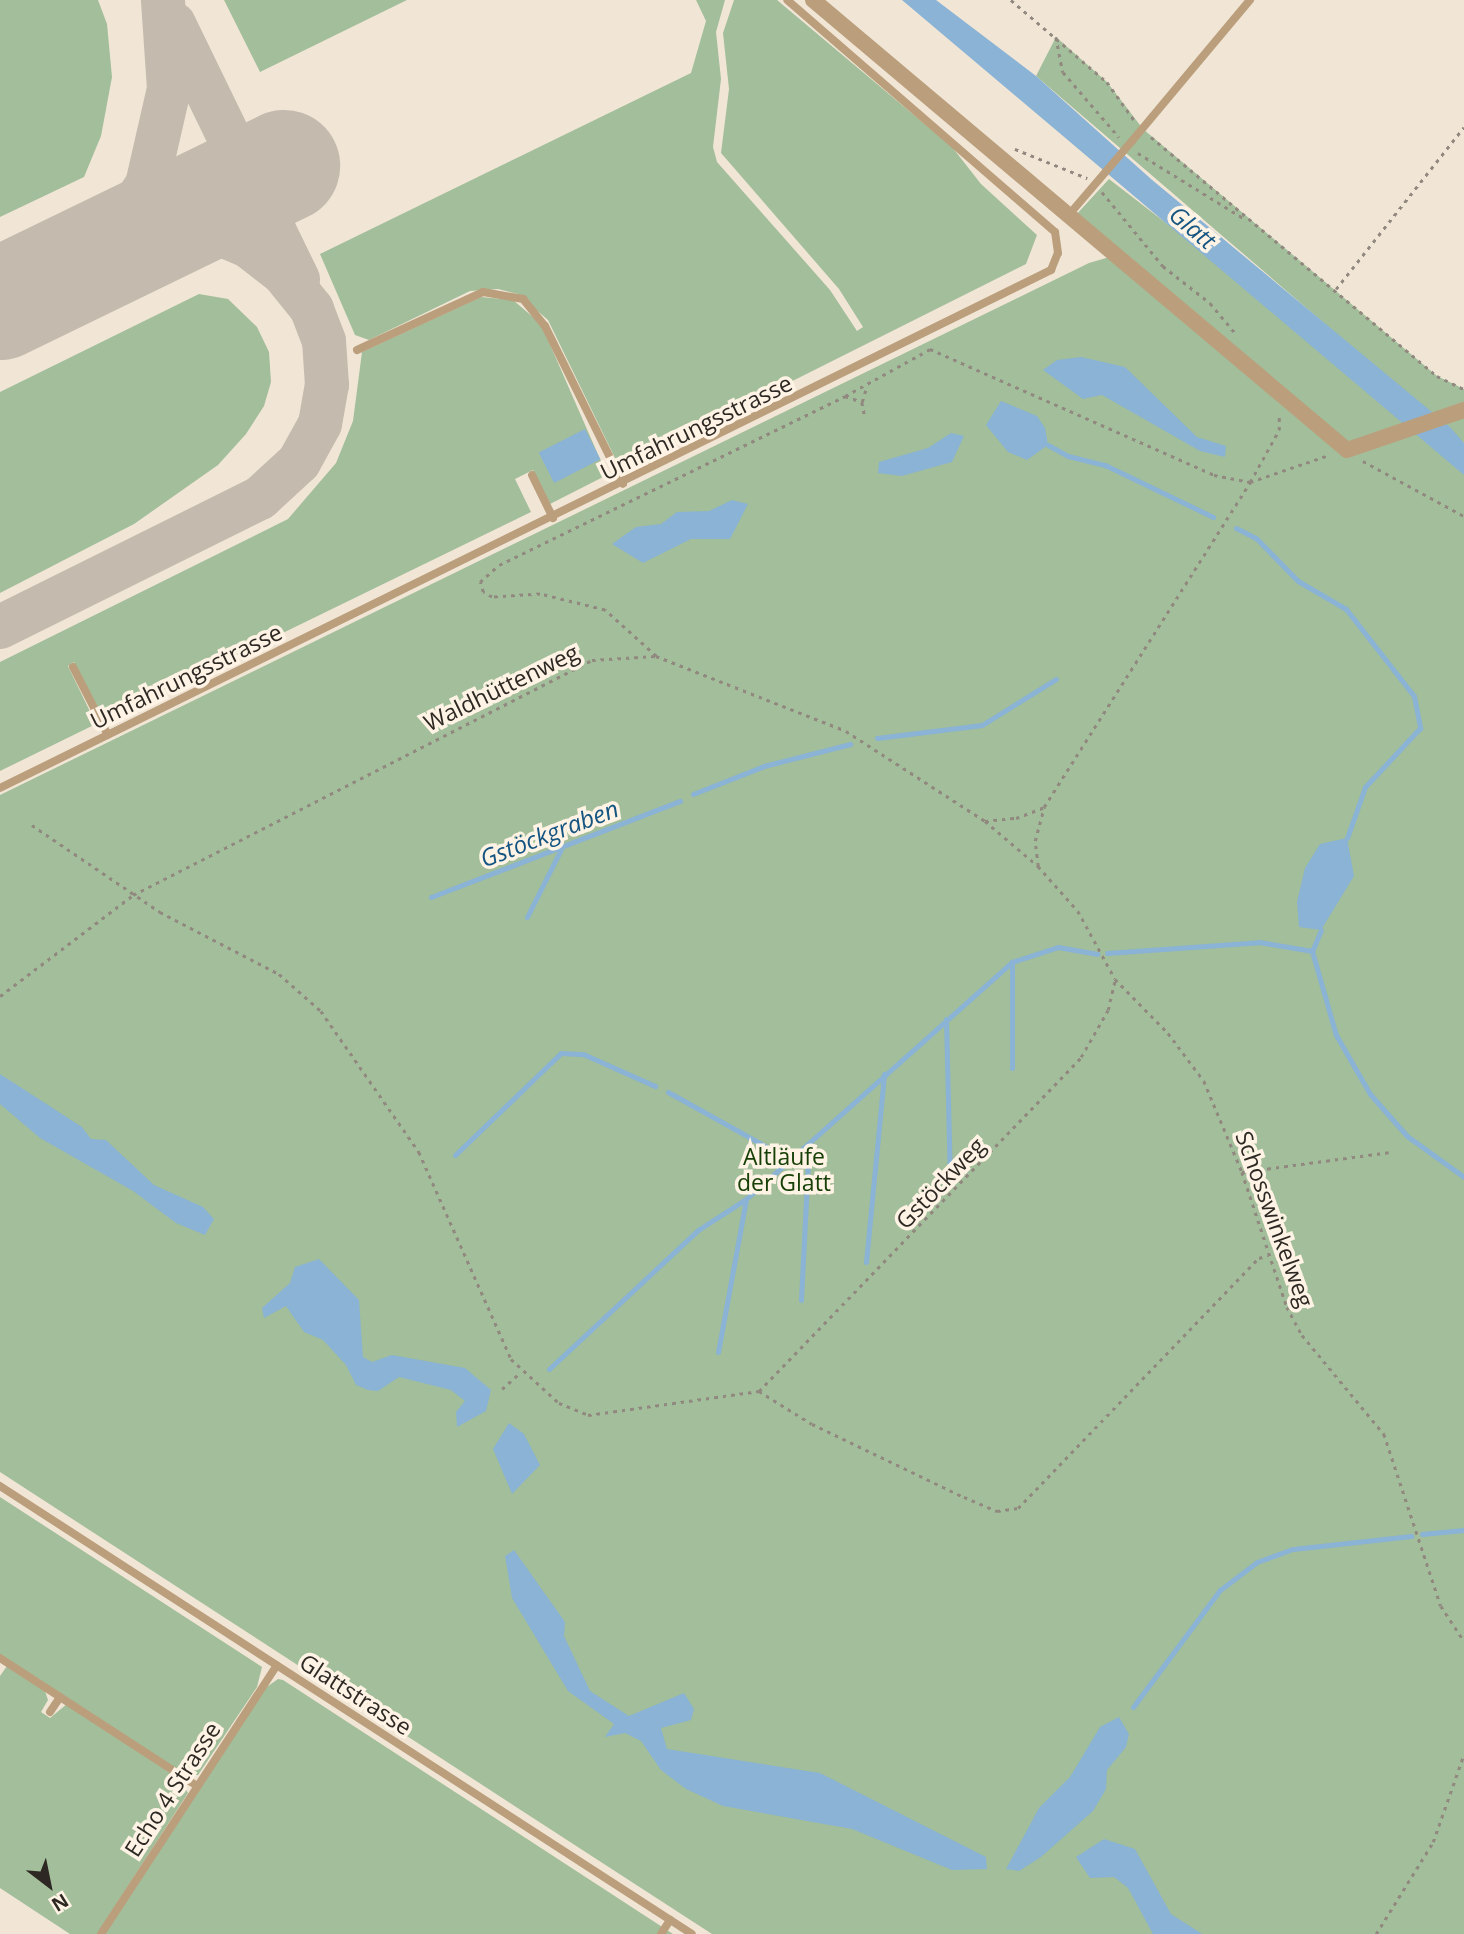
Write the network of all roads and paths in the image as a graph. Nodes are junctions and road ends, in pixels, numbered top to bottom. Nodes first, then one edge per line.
1 (787, 0) edge
2 (813, 0) edge
3 (1011, 0) edge
4 (1250, 0) edge
5 (1464, 127) edge
6 (1143, 129) junction
7 (1006, 145) dead end
8 (1071, 213) junction
9 (1055, 232) junction
10 (1335, 290) junction
11 (1236, 334) dead end
12 (357, 350) dead end
13 (868, 386) junction
14 (1272, 387) junction
15 (1464, 390) edge
16 (845, 396) junction
17 (862, 402) junction
18 (1464, 410) edge
19 (865, 417) dead end
20 (1347, 450) junction
21 (532, 475) dead end
22 (1251, 482) junction
23 (623, 484) junction
24 (1464, 516) edge
25 (554, 518) junction
26 (656, 656) junction
27 (73, 667) dead end
28 (108, 735) junction
29 (0, 788) edge
30 (1044, 807) junction
31 (985, 821) junction
32 (32, 825) dead end
33 (1038, 866) junction
34 (132, 895) junction
35 (1115, 979) junction
36 (0, 996) edge
37 (1389, 1152) dead end
38 (1242, 1172) junction
39 (1268, 1255) junction
40 (521, 1372) junction
41 (502, 1389) dead end
42 (758, 1391) junction
43 (0, 1486) edge
44 (1464, 1642) edge
45 (0, 1658) edge
46 (276, 1665) junction
47 (60, 1697) junction
48 (50, 1712) dead end
49 (1464, 1754) edge
50 (197, 1786) junction
51 (670, 1920) junction
52 (101, 1934) edge
53 (660, 1934) edge
54 (692, 1934) edge
55 (1376, 1934) edge

1 - 9 lane
2 - 8 street
3 - 6 path
4 - 6 lane
5 - 10 path
6 - 8 lane, bridge
6 - 10 path
7 - 11 path
8 - 9 lane
8 - 14 street
9 - 23 lane, Umfahrungsstrasse
10 - 15 path
12 - 23 lane
13 - 16 path
13 - 17 path
13 - 22 path
14 - 20 street
14 - 22 path
16 - 17 path
16 - 26 path
17 - 19 path
18 - 20 street
20 - 22 path
20 - 24 path
21 - 25 lane
22 - 30 path
23 - 25 lane, Umfahrungsstrasse
25 - 28 lane, Umfahrungsstrasse
26 - 31 path, Waldhüttenweg
26 - 34 path, Waldhüttenweg
27 - 28 lane
28 - 29 lane, Umfahrungsstrasse
30 - 31 path
30 - 33 path
31 - 33 path, Waldhüttenweg
32 - 34 path
33 - 35 path, Schosswinkelweg
34 - 36 path, Waldhüttenweg
34 - 40 path
35 - 38 path, Schosswinkelweg
35 - 42 path, Gstöckweg
37 - 38 path
38 - 39 path, Schosswinkelweg
39 - 42 path
39 - 44 path, Schosswinkelweg
40 - 41 path
40 - 42 path
43 - 46 lane, Glattstrasse
45 - 47 lane
46 - 50 lane, Echo 4 Strasse
46 - 51 lane, Glattstrasse
47 - 48 lane
47 - 50 lane
49 - 55 path
50 - 52 lane, Echo 4 Strasse
51 - 53 lane
51 - 54 lane, Glattstrasse

